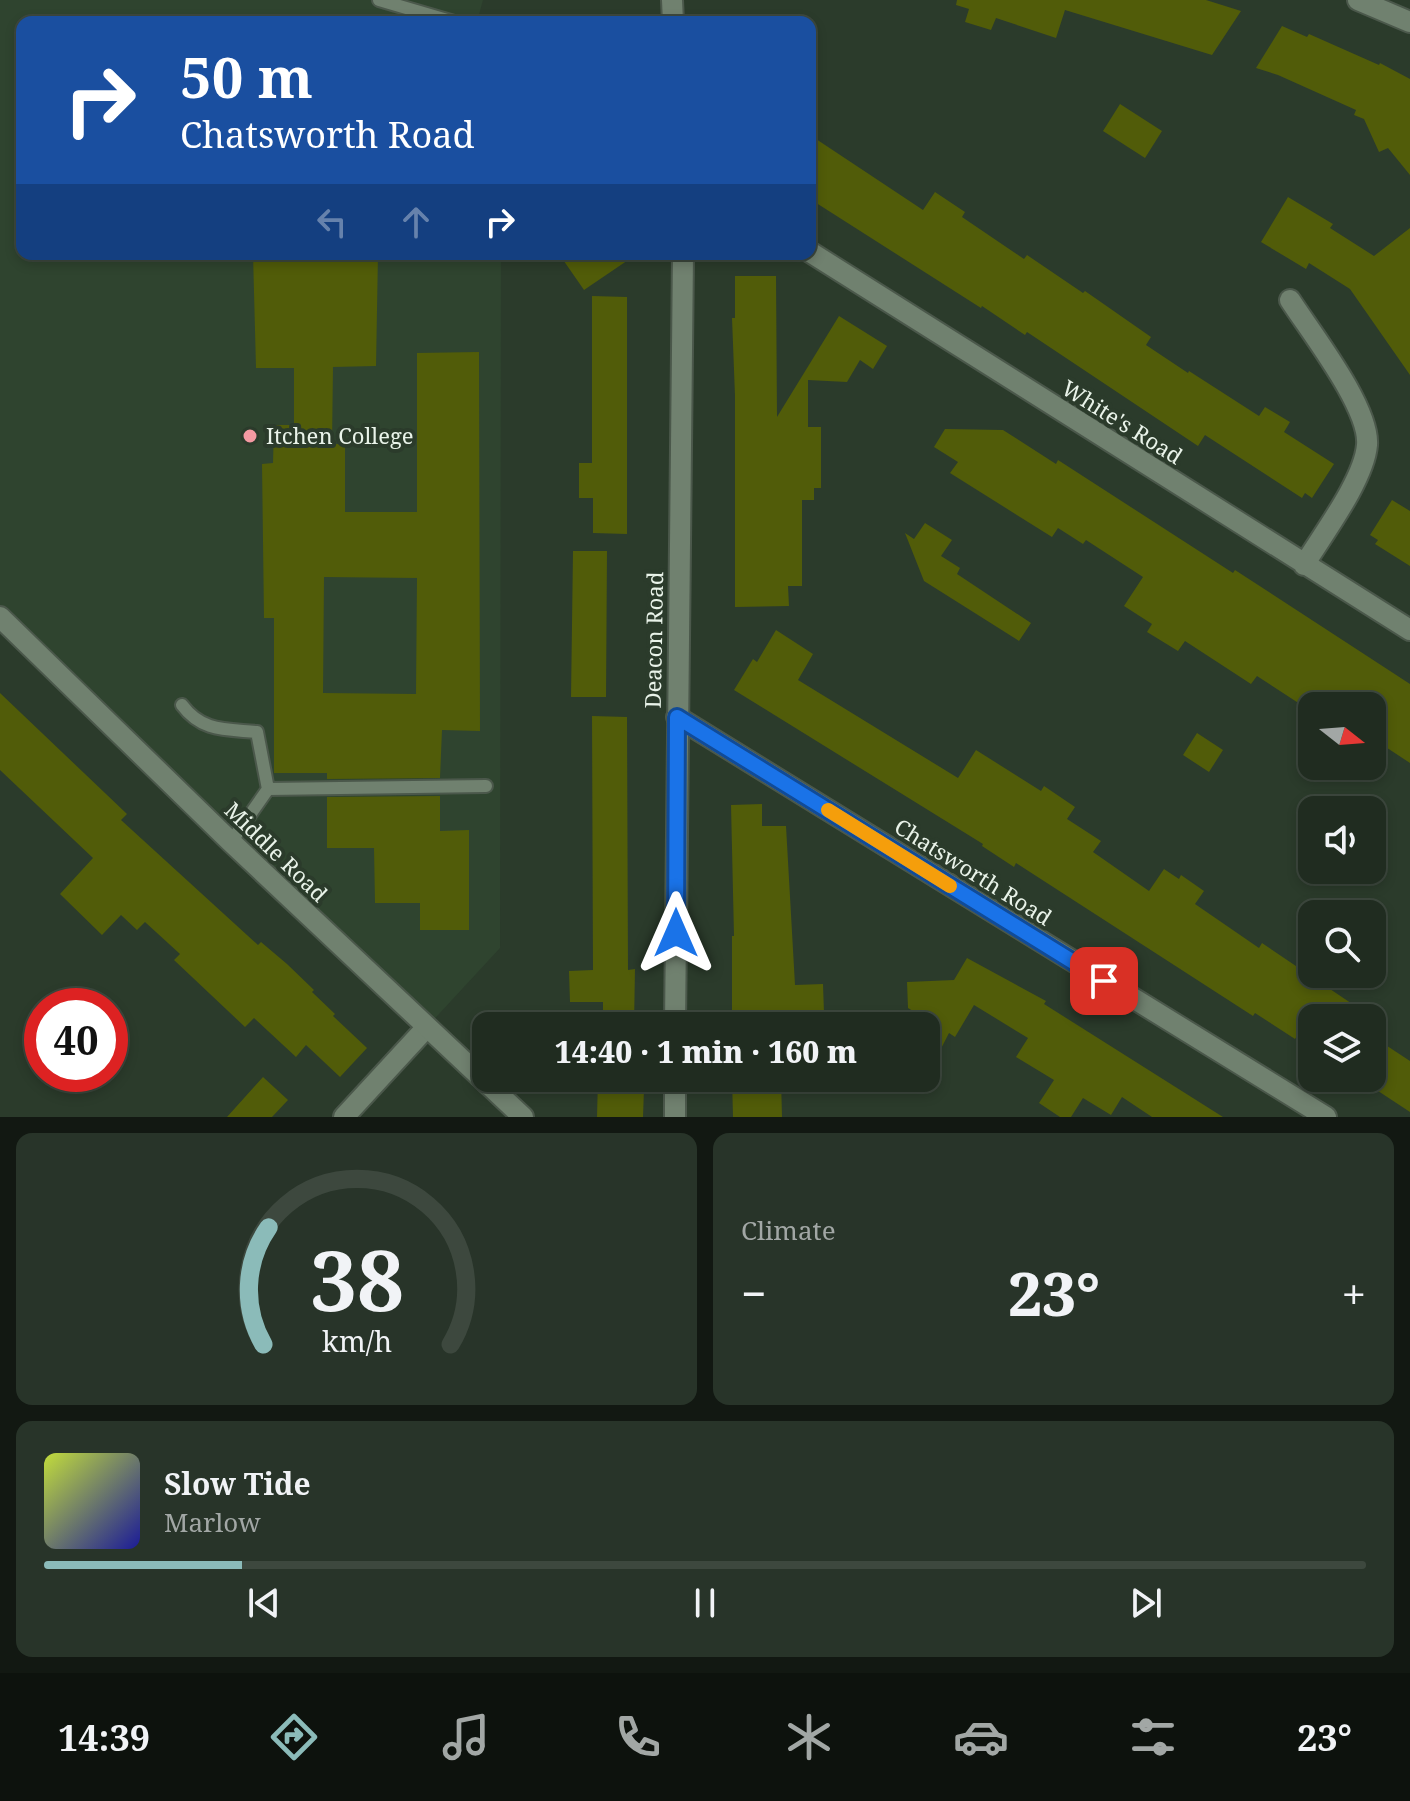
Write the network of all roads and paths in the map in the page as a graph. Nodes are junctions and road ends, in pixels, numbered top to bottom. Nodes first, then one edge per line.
1 (379, 0) edge
2 (1364, 1) edge
3 (434, 16) edge
4 (1410, 22) edge
5 (816, 256) edge
6 (683, 260) edge
7 (1290, 300) dead end
8 (1304, 565) junction
9 (0, 617) edge
10 (1410, 630) edge
11 (182, 705) dead end
12 (677, 717) junction
13 (486, 786) dead end
14 (268, 789) junction
15 (231, 842) junction
16 (675, 1012) edge
17 (426, 1028) junction
18 (675, 1092) edge
19 (344, 1117) edge
20 (523, 1117) edge
21 (675, 1117) edge
22 (1326, 1117) edge

1 - 3 lane
2 - 4 street
5 - 8 street, White's Road
6 - 12 street, Deacon Road
7 - 8 street
8 - 10 street, White's Road
9 - 15 street, Middle Road
11 - 14 lane
12 - 16 street, Deacon Road
12 - 22 street, Chatsworth Road
13 - 14 lane
14 - 15 lane
15 - 17 street, Middle Road
17 - 19 street
17 - 20 street, Middle Road
18 - 21 street

